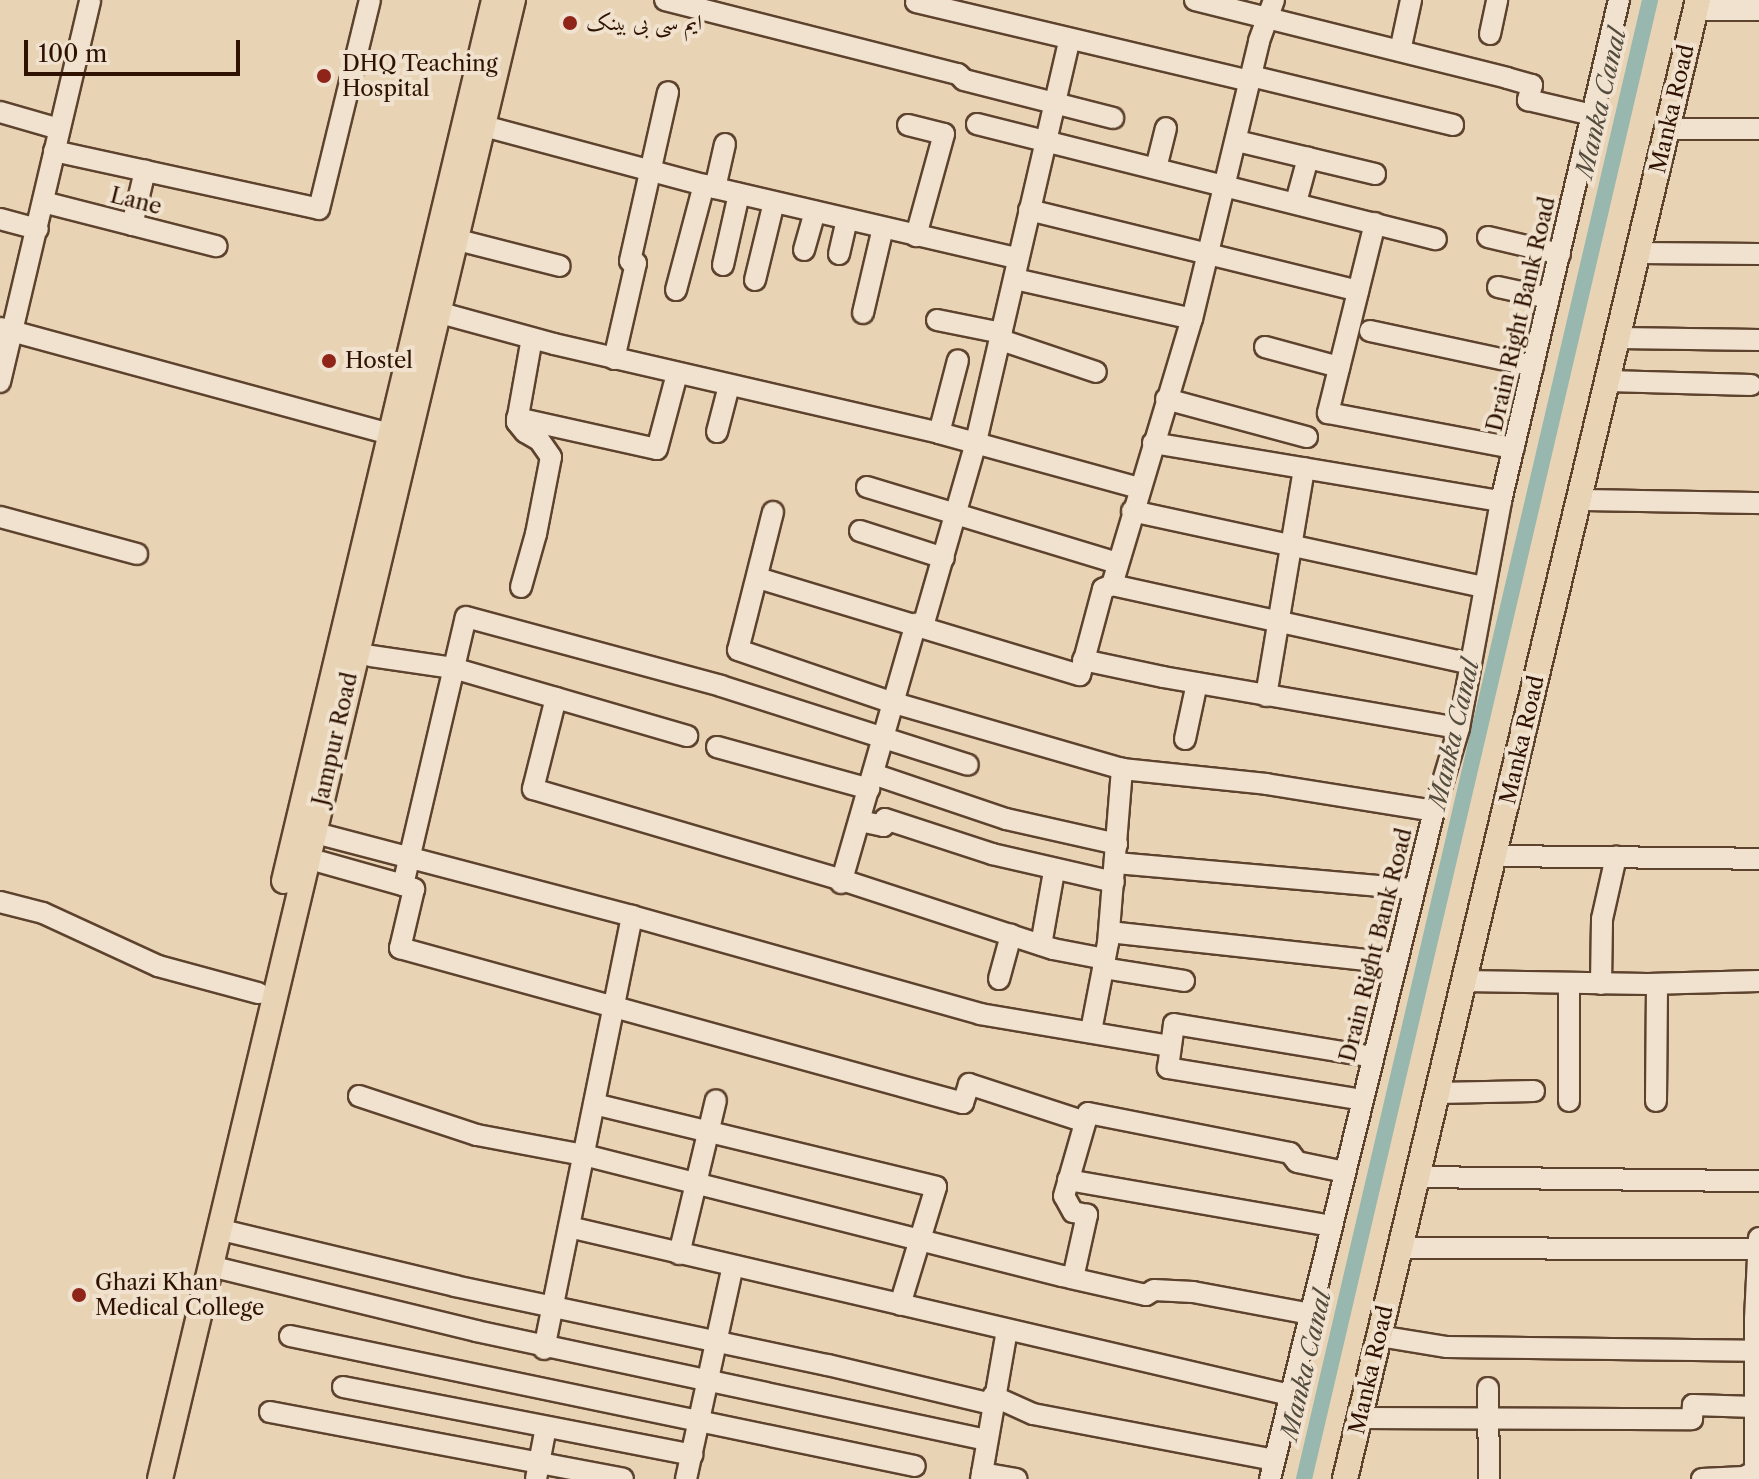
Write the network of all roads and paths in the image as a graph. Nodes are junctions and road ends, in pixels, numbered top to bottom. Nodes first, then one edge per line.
1 (90, 0) edge
2 (370, 0) edge
3 (494, 0) edge
4 (513, 0) edge
5 (665, 0) edge
6 (1195, 0) edge
7 (1411, 0) edge
8 (1497, 0) edge
9 (1619, 0) edge
10 (916, 2) edge
11 (1697, 5) edge
12 (732, 8) edge
13 (1271, 9) edge
14 (1759, 10) edge
15 (1490, 34) dead end
16 (1070, 39) junction
17 (1400, 51) junction
18 (1251, 78) junction
19 (668, 92) dead end
20 (1054, 104) junction
21 (0, 112) edge
22 (1592, 115) junction
23 (1113, 118) dead end
24 (977, 124) dead end
25 (908, 125) dead end
26 (1453, 125) dead end
27 (1166, 128) dead end
28 (59, 129) junction
29 (495, 129) dead end
30 (1667, 129) junction
31 (1759, 129) edge
32 (1237, 141) junction
33 (1045, 142) junction
34 (725, 144) dead end
35 (54, 151) junction
36 (1308, 158) junction
37 (1156, 168) junction
38 (652, 170) junction
39 (145, 171) junction
40 (1375, 174) dead end
41 (1227, 185) junction
42 (709, 187) junction
43 (739, 194) junction
44 (43, 202) junction
45 (774, 202) junction
46 (1296, 202) junction
47 (1029, 210) junction
48 (815, 212) junction
49 (0, 219) edge
50 (847, 220) junction
51 (1375, 223) junction
52 (132, 225) junction
53 (883, 228) junction
54 (38, 229) junction
55 (916, 236) junction
56 (1488, 237) dead end
57 (454, 239) junction
58 (1436, 239) dead end
59 (216, 246) dead end
60 (804, 250) dead end
61 (1639, 253) junction
62 (839, 254) dead end
63 (1560, 254) junction
64 (1759, 254) edge
65 (1208, 255) junction
66 (1017, 258) junction
67 (723, 265) dead end
68 (560, 266) dead end
69 (1015, 279) junction
70 (755, 280) dead end
71 (1498, 287) dead end
72 (676, 290) dead end
73 (1358, 291) junction
74 (1549, 298) junction
75 (437, 312) junction
76 (863, 313) dead end
77 (1192, 319) junction
78 (937, 320) dead end
79 (7, 330) edge
80 (1370, 331) dead end
81 (1002, 337) junction
82 (532, 338) junction
83 (1619, 338) junction
84 (1759, 340) edge
85 (1265, 347) dead end
86 (614, 359) junction
87 (958, 360) dead end
88 (1533, 366) junction
89 (1339, 367) junction
90 (1096, 372) dead end
91 (677, 374) junction
92 (1608, 381) junction
93 (0, 382) edge
94 (1751, 385) dead end
95 (729, 386) junction
96 (1166, 399) junction
97 (517, 418) junction
98 (717, 432) dead end
99 (939, 433) junction
100 (390, 434) junction
101 (1307, 437) dead end
102 (1153, 443) junction
103 (975, 446) junction
104 (1514, 448) junction
105 (1304, 468) junction
106 (867, 487) dead end
107 (1139, 488) junction
108 (1580, 500) junction
109 (1501, 501) junction
110 (1759, 503) edge
111 (1132, 511) junction
112 (773, 512) dead end
113 (957, 515) junction
114 (0, 517) edge
115 (860, 531) dead end
116 (1291, 545) junction
117 (137, 554) dead end
118 (944, 558) junction
119 (1117, 563) junction
120 (758, 578) junction
121 (1112, 585) junction
122 (521, 587) dead end
123 (1484, 587) junction
124 (1279, 624) junction
125 (920, 625) junction
126 (371, 656) dead end
127 (1083, 660) junction
128 (1470, 664) junction
129 (453, 668) junction
130 (1197, 683) junction
131 (1266, 696) junction
132 (556, 698) junction
133 (894, 703) junction
134 (1459, 728) junction
135 (687, 736) dead end
136 (884, 737) junction
137 (1185, 739) dead end
138 (717, 747) dead end
139 (968, 765) dead end
140 (1122, 769) junction
141 (871, 782) junction
142 (1434, 811) junction
143 (860, 821) junction
144 (327, 836) dead end
145 (1494, 856) junction
146 (1616, 857) junction
147 (409, 858) junction
148 (1759, 859) edge
149 (321, 862) dead end
150 (1116, 863) junction
151 (1054, 871) junction
152 (842, 881) junction
153 (403, 885) junction
154 (1415, 889) junction
155 (0, 902) edge
156 (632, 916) junction
157 (1109, 932) junction
158 (1011, 935) junction
159 (1041, 945) junction
160 (1104, 963) junction
161 (1396, 963) junction
162 (999, 979) dead end
163 (1184, 981) dead end
164 (1464, 981) junction
165 (1759, 981) edge
166 (1569, 983) junction
167 (1601, 984) junction
168 (1657, 984) junction
169 (258, 993) junction
170 (614, 1006) junction
171 (1091, 1031) junction
172 (1169, 1046) junction
173 (1373, 1057) junction
174 (1534, 1091) dead end
175 (1438, 1093) junction
176 (359, 1096) dead end
177 (716, 1100) dead end
178 (1363, 1100) junction
179 (1569, 1101) dead end
180 (1656, 1101) dead end
181 (594, 1104) junction
182 (1085, 1122) junction
183 (708, 1132) junction
184 (584, 1155) junction
185 (1345, 1172) junction
186 (1418, 1177) junction
187 (1068, 1180) junction
188 (1759, 1181) edge
189 (695, 1184) junction
190 (1332, 1226) junction
191 (569, 1227) junction
192 (218, 1229) junction
193 (1759, 1236) edge
194 (920, 1239) junction
195 (1400, 1248) junction
196 (1759, 1249) edge
197 (679, 1254) junction
198 (210, 1266) junction
199 (733, 1266) junction
200 (1073, 1278) junction
201 (900, 1305) junction
202 (553, 1307) junction
203 (1310, 1314) junction
204 (1757, 1319) edge
205 (1007, 1330) junction
206 (290, 1336) dead end
207 (1379, 1336) junction
208 (716, 1342) junction
209 (545, 1348) junction
210 (1755, 1351) junction
211 (705, 1381) junction
212 (343, 1387) dead end
213 (1488, 1388) dead end
214 (1290, 1395) junction
215 (992, 1400) junction
216 (1757, 1400) edge
217 (270, 1412) dead end
218 (1360, 1418) junction
219 (699, 1419) junction
220 (1488, 1419) junction
221 (546, 1427) junction
222 (986, 1440) junction
223 (692, 1455) junction
224 (915, 1466) dead end
225 (1759, 1469) edge
226 (1272, 1470) edge
227 (537, 1472) edge
228 (981, 1476) edge
229 (143, 1479) edge
230 (160, 1479) edge
231 (623, 1479) edge
232 (686, 1479) edge
233 (1016, 1479) edge
234 (1345, 1479) edge
235 (1489, 1479) edge
236 (1702, 1479) edge

1 - 28 street
2 - 39 street
3 - 100 main road, Jampur Road
4 - 57 main road, Jampur Road
5 - 12 street
6 - 13 street
7 - 17 street
8 - 15 street
9 - 22 street, Drain Right Bank Road
10 - 16 street
11 - 14 street
11 - 30 main road, Manka Road
12 - 20 street
13 - 17 street
13 - 18 street
16 - 18 street
16 - 20 street
17 - 22 street
18 - 26 street
18 - 32 street
19 - 38 street
20 - 23 street
20 - 33 street
21 - 28 street
22 - 63 street, Drain Right Bank Road
24 - 33 street
25 - 55 street
27 - 37 street
28 - 35 street
29 - 38 street
30 - 31 street
30 - 61 main road, Manka Road
32 - 36 street
32 - 41 street
33 - 37 street
33 - 47 street
34 - 42 street
35 - 39 street
35 - 44 street
36 - 40 street
36 - 46 street
37 - 41 street
38 - 42 street
38 - 86 street
39 - 52 street
41 - 46 street
41 - 65 street
42 - 43 street
42 - 72 street
43 - 45 street
43 - 67 street
44 - 52 street, Lane
44 - 54 street
45 - 48 street
45 - 70 street
46 - 51 street
47 - 65 street
47 - 66 street
48 - 50 street
48 - 60 street
49 - 54 street
50 - 53 street
50 - 62 street
51 - 58 street
51 - 73 street
52 - 59 street, Lane
53 - 55 street
53 - 76 street
54 - 79 street
55 - 66 street
56 - 63 street
57 - 68 street
57 - 75 main road, Jampur Road
61 - 64 street
61 - 83 main road, Manka Road
63 - 74 street, Drain Right Bank Road
65 - 73 street
65 - 77 street
66 - 69 street
69 - 77 street
69 - 81 street
71 - 74 street
73 - 89 street
74 - 88 street, Drain Right Bank Road
75 - 82 street
75 - 192 main road, Jampur Road
77 - 96 street
78 - 81 street
79 - 93 street
79 - 100 street
80 - 88 street
81 - 90 street
81 - 103 street
82 - 86 street
82 - 97 street
83 - 84 street
83 - 92 main road, Manka Road
85 - 89 street
86 - 91 street
87 - 99 street
88 - 104 street, Drain Right Bank Road
89 - 104 street
91 - 95 street
91 - 97 street
92 - 94 street
92 - 108 main road, Manka Road
95 - 98 street
95 - 99 street
96 - 101 street
96 - 102 street
97 - 122 street
99 - 103 street
100 - 169 main road, Jampur Road
102 - 105 street
102 - 107 street
103 - 107 street
103 - 113 street
104 - 109 street, Drain Right Bank Road
105 - 109 street
105 - 116 street
106 - 113 street
107 - 111 street
108 - 110 street
108 - 145 main road, Manka Road
109 - 123 street, Drain Right Bank Road
111 - 116 street
111 - 119 street
112 - 120 street
113 - 118 street
113 - 119 street
114 - 117 street
115 - 118 street
116 - 123 street
116 - 124 street
118 - 125 street
119 - 121 street
120 - 125 street
120 - 133 street
121 - 124 street
121 - 127 street
123 - 128 street, Drain Right Bank Road
124 - 128 street
124 - 131 street
125 - 127 street
125 - 133 street
126 - 129 street
127 - 130 street
128 - 134 street, Drain Right Bank Road
129 - 132 street
129 - 136 street
129 - 147 street
130 - 131 street
130 - 137 street
131 - 134 street
132 - 135 street
132 - 152 street
133 - 136 street
133 - 140 street
134 - 142 street, Drain Right Bank Road
136 - 139 street
136 - 141 street
138 - 141 street
140 - 142 street
140 - 150 street
141 - 143 street
141 - 150 street
142 - 154 street, Drain Right Bank Road
143 - 151 street
143 - 152 street
144 - 147 street
145 - 146 street
145 - 164 main road, Manka Road
146 - 148 street
146 - 167 street
147 - 153 street
147 - 156 street
149 - 153 street
150 - 151 street
150 - 154 street
150 - 157 street
151 - 159 street
152 - 158 street
153 - 170 street
154 - 161 street, Drain Right Bank Road
155 - 169 street
156 - 170 street
156 - 171 street
157 - 160 street
157 - 161 street
158 - 159 street
158 - 162 street
159 - 160 street
160 - 163 street
160 - 171 street
161 - 173 street, Drain Right Bank Road
164 - 166 street
164 - 175 main road, Manka Road
165 - 168 street
166 - 167 street
166 - 179 street
167 - 168 street
168 - 180 street
169 - 229 main road, Jampur Road
170 - 181 street
170 - 182 street
171 - 172 street
172 - 173 street
172 - 178 street
173 - 178 street, Drain Right Bank Road
174 - 175 street
175 - 186 main road, Manka Road
176 - 184 street
177 - 183 street
178 - 185 street, Drain Right Bank Road
181 - 183 street
181 - 184 street
182 - 185 street
182 - 187 street
183 - 189 street
183 - 194 street
184 - 189 street
184 - 191 street
185 - 190 street, Drain Right Bank Road
186 - 188 street
186 - 195 main road, Manka Road
187 - 190 street
187 - 200 street
189 - 194 street
189 - 197 street
190 - 203 street, Drain Right Bank Road
191 - 197 street
191 - 202 street
192 - 198 main road, Jampur Road
192 - 202 street
193 - 196 street
194 - 200 street
194 - 201 street
195 - 196 street
195 - 207 main road, Manka Road
196 - 204 street
197 - 199 street
198 - 209 street
198 - 230 main road, Jampur Road
199 - 201 street
199 - 208 street
200 - 203 street
201 - 205 street
202 - 208 street
202 - 209 street
203 - 214 street, Drain Right Bank Road
204 - 210 street
205 - 214 street
205 - 215 street
206 - 219 street
207 - 210 street
207 - 218 main road, Manka Road
208 - 211 street
208 - 215 street
209 - 211 street
210 - 216 street
211 - 219 street
211 - 222 street
212 - 221 street
213 - 220 street
214 - 226 street, Drain Right Bank Road
215 - 222 street
215 - 226 street
216 - 220 street
216 - 225 street
217 - 227 street
218 - 220 street
218 - 234 main road, Manka Road
219 - 223 street
219 - 224 street
220 - 235 street
221 - 223 street
221 - 227 street
222 - 228 street
223 - 232 street
225 - 236 street
227 - 231 street
228 - 233 street

